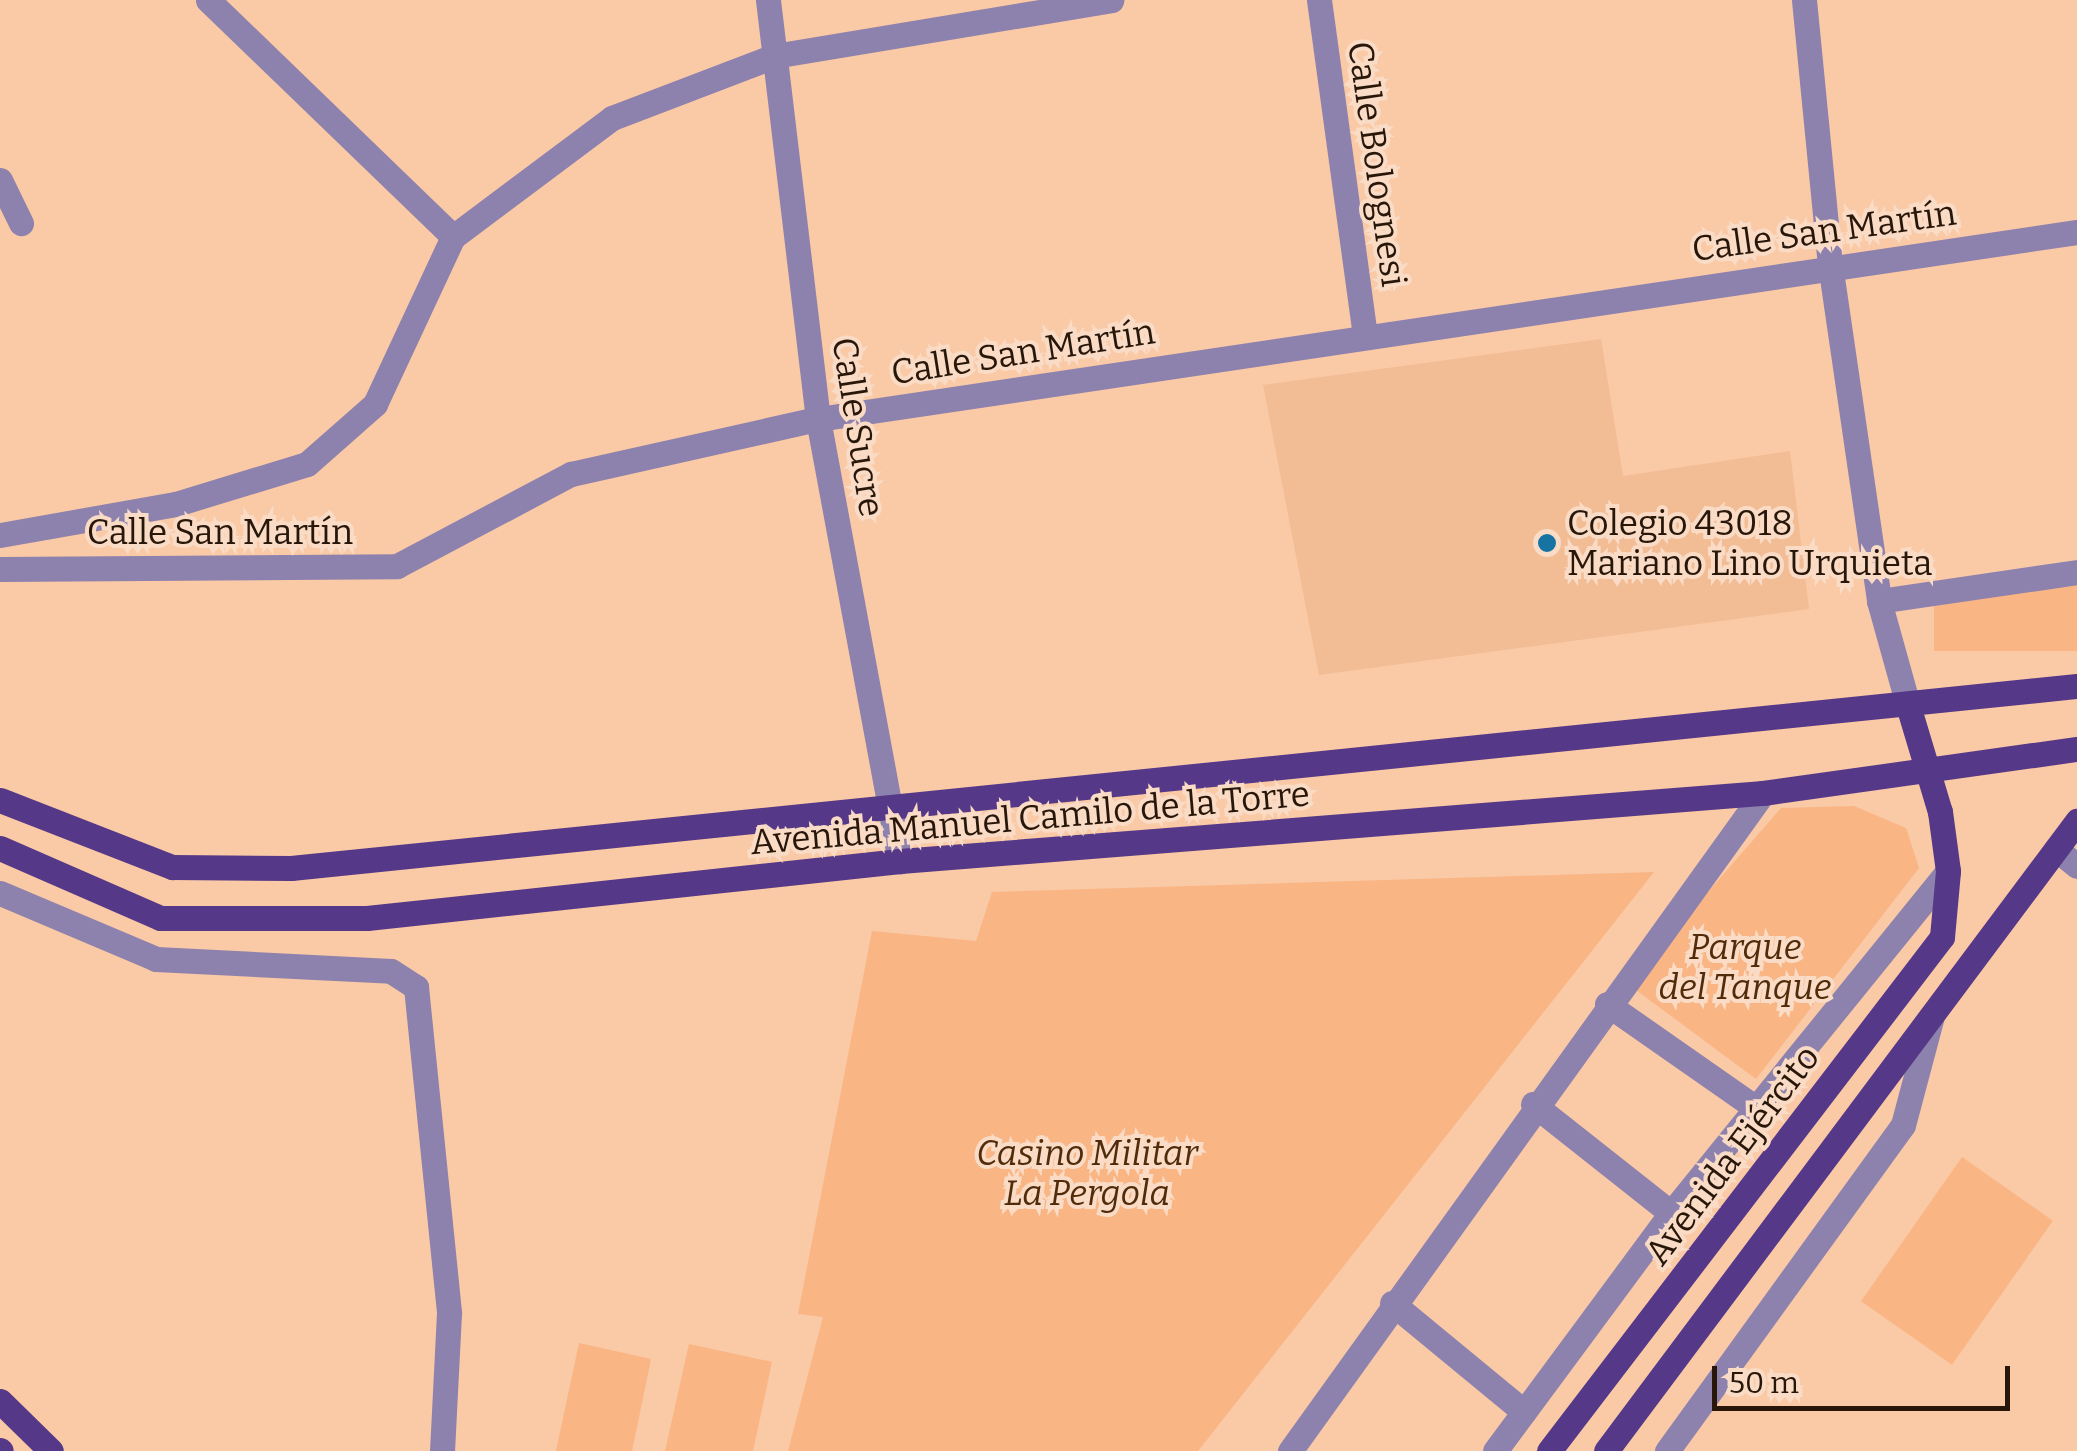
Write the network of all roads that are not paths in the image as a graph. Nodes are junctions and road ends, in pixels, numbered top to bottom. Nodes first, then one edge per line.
1 (208, 0) edge
2 (768, 0) edge
3 (1111, 0) edge
4 (1320, 0) edge
5 (1804, 0) edge
6 (774, 56) junction
7 (0, 180) edge
8 (22, 223) dead end
9 (2077, 232) edge
10 (453, 237) junction
11 (1830, 264) junction
12 (1365, 336) junction
13 (818, 419) junction
14 (0, 536) edge
15 (0, 569) edge
16 (2077, 572) edge
17 (1878, 601) junction
18 (2077, 686) edge
19 (1908, 705) junction
20 (2077, 749) edge
21 (1933, 773) junction
22 (1763, 793) junction
23 (0, 800) edge
24 (892, 810) junction
25 (2077, 821) edge
26 (0, 848) edge
27 (2056, 849) junction
28 (900, 861) junction
29 (2077, 866) edge
30 (1948, 871) junction
31 (0, 892) edge
32 (1607, 1004) junction
33 (1932, 1016) junction
34 (1533, 1104) junction
35 (1756, 1108) junction
36 (1671, 1213) junction
37 (1392, 1303) junction
38 (0, 1400) edge
39 (1524, 1412) junction
40 (50, 1451) edge
41 (442, 1451) edge
42 (1290, 1451) edge
43 (1495, 1451) edge
44 (1550, 1451) edge
45 (1606, 1451) edge
46 (1667, 1451) edge

1 - 10 street
2 - 6 street, Calle Sucre
3 - 6 street
4 - 12 street, Calle Bolognesi
5 - 11 street
6 - 10 street
6 - 13 street, Calle Sucre
7 - 8 street
9 - 11 street, Calle San Martín
10 - 14 street
11 - 12 street, Calle San Martín
11 - 17 street
12 - 13 street, Calle San Martín
13 - 15 street, Calle San Martín
13 - 24 street, Calle Sucre
16 - 17 street
17 - 19 street
18 - 19 main road, Avenida Manuel Camilo de la Torre
19 - 21 main road, Avenida Ejército
19 - 24 main road, Avenida Manuel Camilo de la Torre
20 - 21 main road, Avenida Manuel Camilo de la Torre
21 - 22 main road, Avenida Manuel Camilo de la Torre
21 - 30 main road, Avenida Ejército
22 - 28 main road, Avenida Manuel Camilo de la Torre
22 - 32 street
23 - 24 main road, Avenida Manuel Camilo de la Torre
24 - 28 street, Calle Sucre
25 - 27 main road
26 - 28 main road, Avenida Manuel Camilo de la Torre
27 - 29 street
27 - 33 main road
30 - 35 street
30 - 44 main road, Avenida Ejército
31 - 41 street
32 - 34 street
32 - 35 street
33 - 45 main road
33 - 46 street
34 - 36 street
34 - 37 street
35 - 36 street
36 - 39 street
37 - 39 street
37 - 42 street
38 - 40 main road
39 - 43 street

